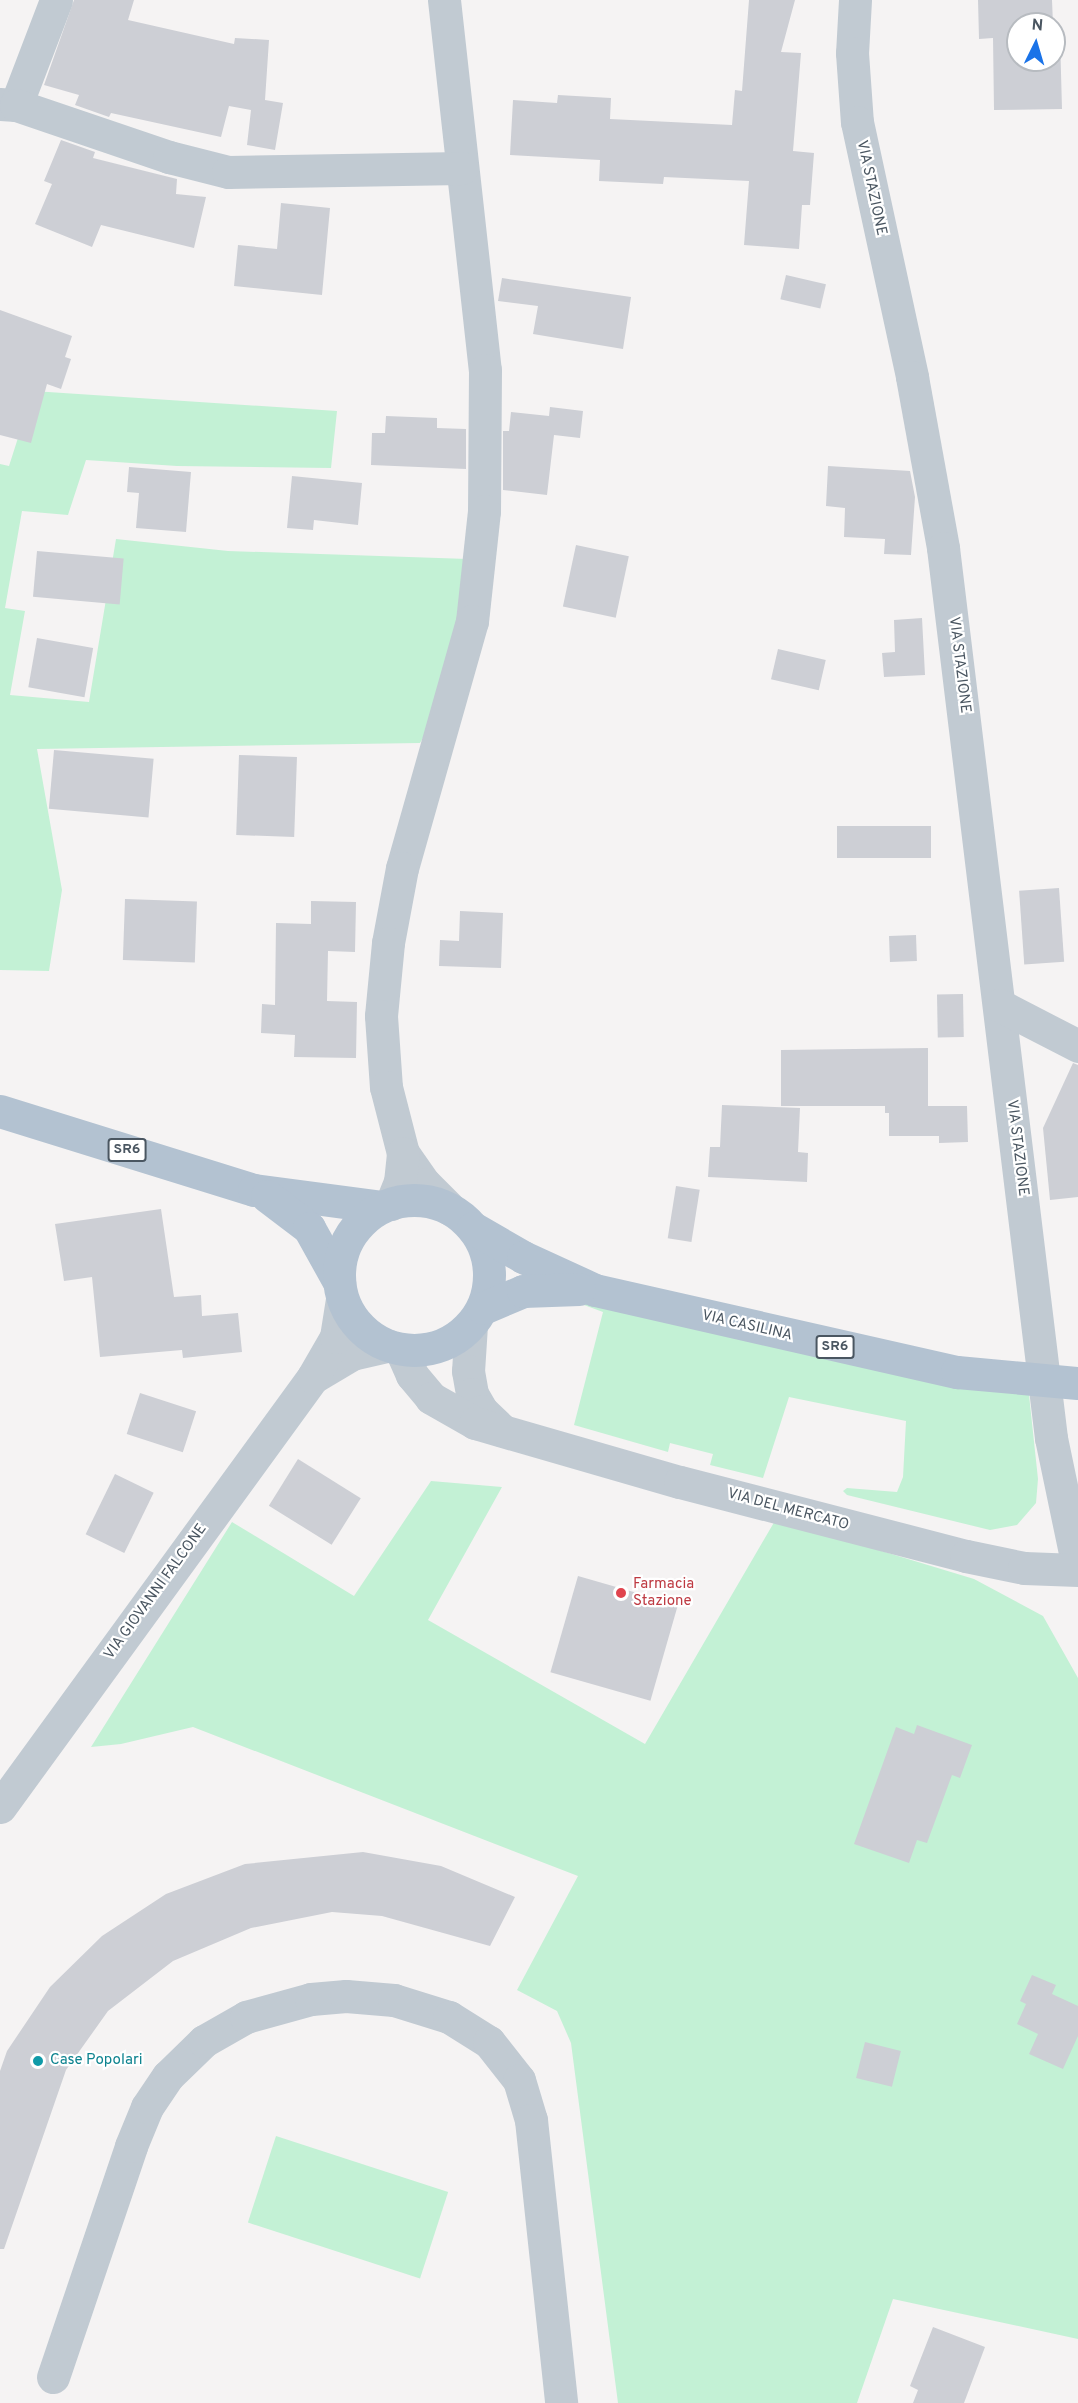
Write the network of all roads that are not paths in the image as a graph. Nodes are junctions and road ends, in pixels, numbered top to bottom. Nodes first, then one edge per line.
1 (56, 0) edge
2 (444, 0) edge
3 (855, 0) edge
4 (8, 104) edge
5 (462, 168) junction
6 (999, 1005) junction
7 (1078, 1047) edge
8 (0, 1111) edge
9 (403, 1153) junction
10 (254, 1190) junction
11 (386, 1205) junction
12 (462, 1218) junction
13 (341, 1290) junction
14 (595, 1290) junction
15 (477, 1317) junction
16 (395, 1348) junction
17 (313, 1377) junction
18 (1078, 1383) edge
19 (502, 1430) junction
20 (1078, 1568) edge
21 (0, 1807) edge
22 (53, 2377) dead end
23 (561, 2403) edge

1 - 4 street
2 - 5 street
3 - 6 street, VIA STAZIONE
4 - 5 street
5 - 9 street
6 - 7 street
6 - 20 street, VIA STAZIONE
8 - 10 main road, SR6
9 - 11 street
9 - 12 street
10 - 11 main road, SR6
10 - 13 main road, SR6
11 - 12 main road
11 - 13 main road
12 - 14 main road, VIA CASILINA / SR6
12 - 15 main road
13 - 16 main road
13 - 17 street, VIA GIOVANNI FALCONE
14 - 15 main road, VIA CASILINA / SR6
14 - 18 main road, VIA CASILINA / SR6
15 - 16 main road
15 - 19 street, VIA DEL MERCATO
16 - 17 street, VIA GIOVANNI FALCONE
16 - 19 street, VIA DEL MERCATO
17 - 21 street, VIA GIOVANNI FALCONE
19 - 20 street, VIA DEL MERCATO
22 - 23 street

